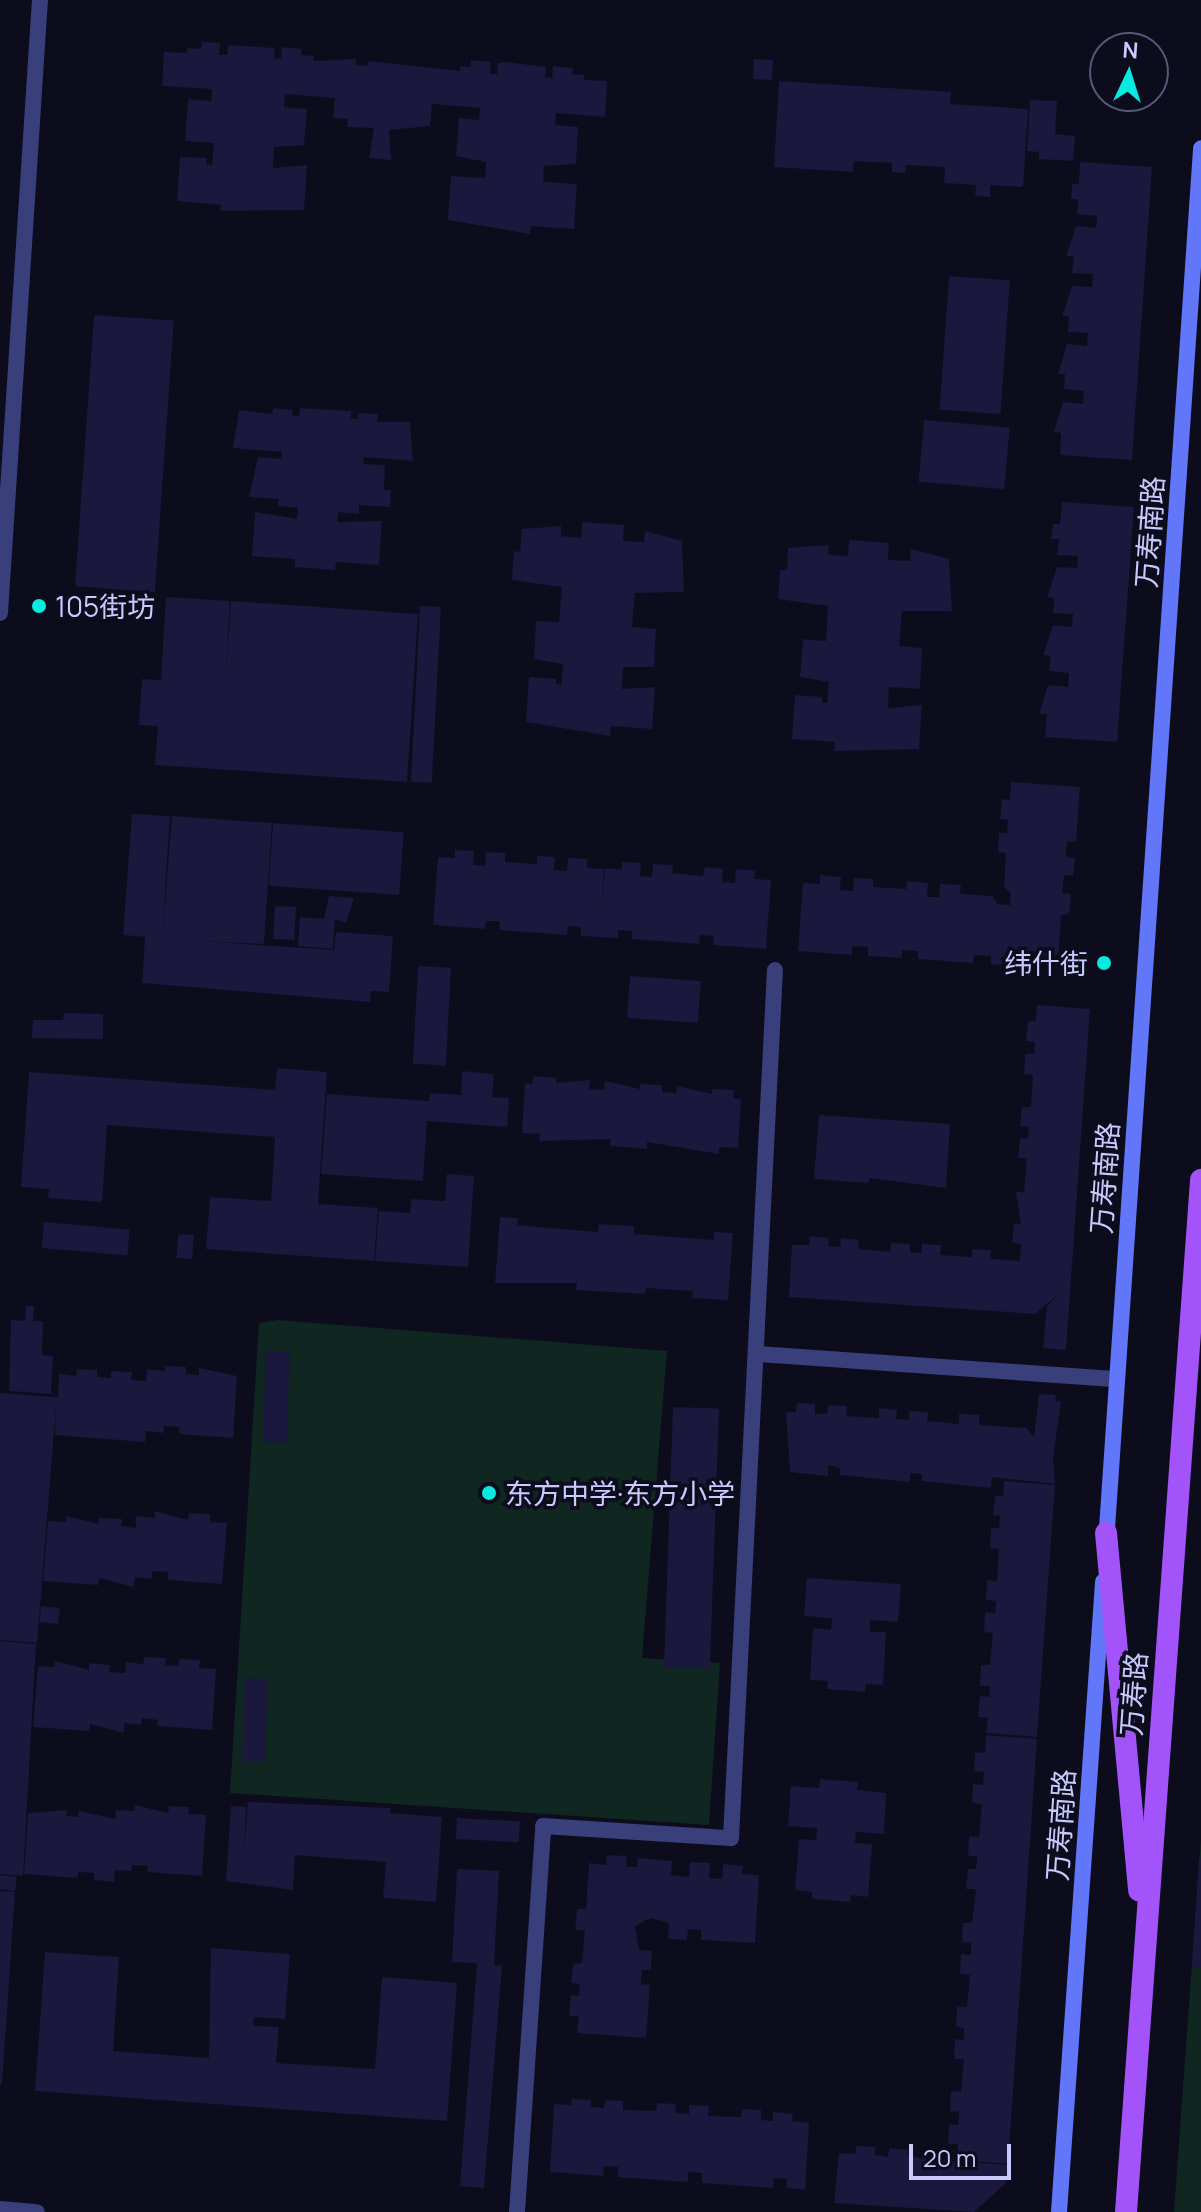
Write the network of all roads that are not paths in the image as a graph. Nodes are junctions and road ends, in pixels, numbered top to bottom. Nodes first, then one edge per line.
1 (40, 0) edge
2 (1201, 148) edge
3 (0, 613) edge
4 (775, 970) dead end
5 (1201, 1180) edge
6 (757, 1354) junction
7 (1117, 1379) junction
8 (1106, 1533) junction
9 (1145, 1955) junction
10 (0, 2209) edge
11 (37, 2212) edge
12 (517, 2212) edge
13 (1059, 2212) edge
14 (1126, 2212) edge

1 - 3 street
2 - 7 main road, 万寿南路
4 - 6 street
5 - 9 main road, 万寿路
6 - 7 street
6 - 12 street
7 - 8 main road, 万寿南路
8 - 9 main road
8 - 13 main road, 万寿南路
9 - 14 main road, 万寿路
10 - 11 street

